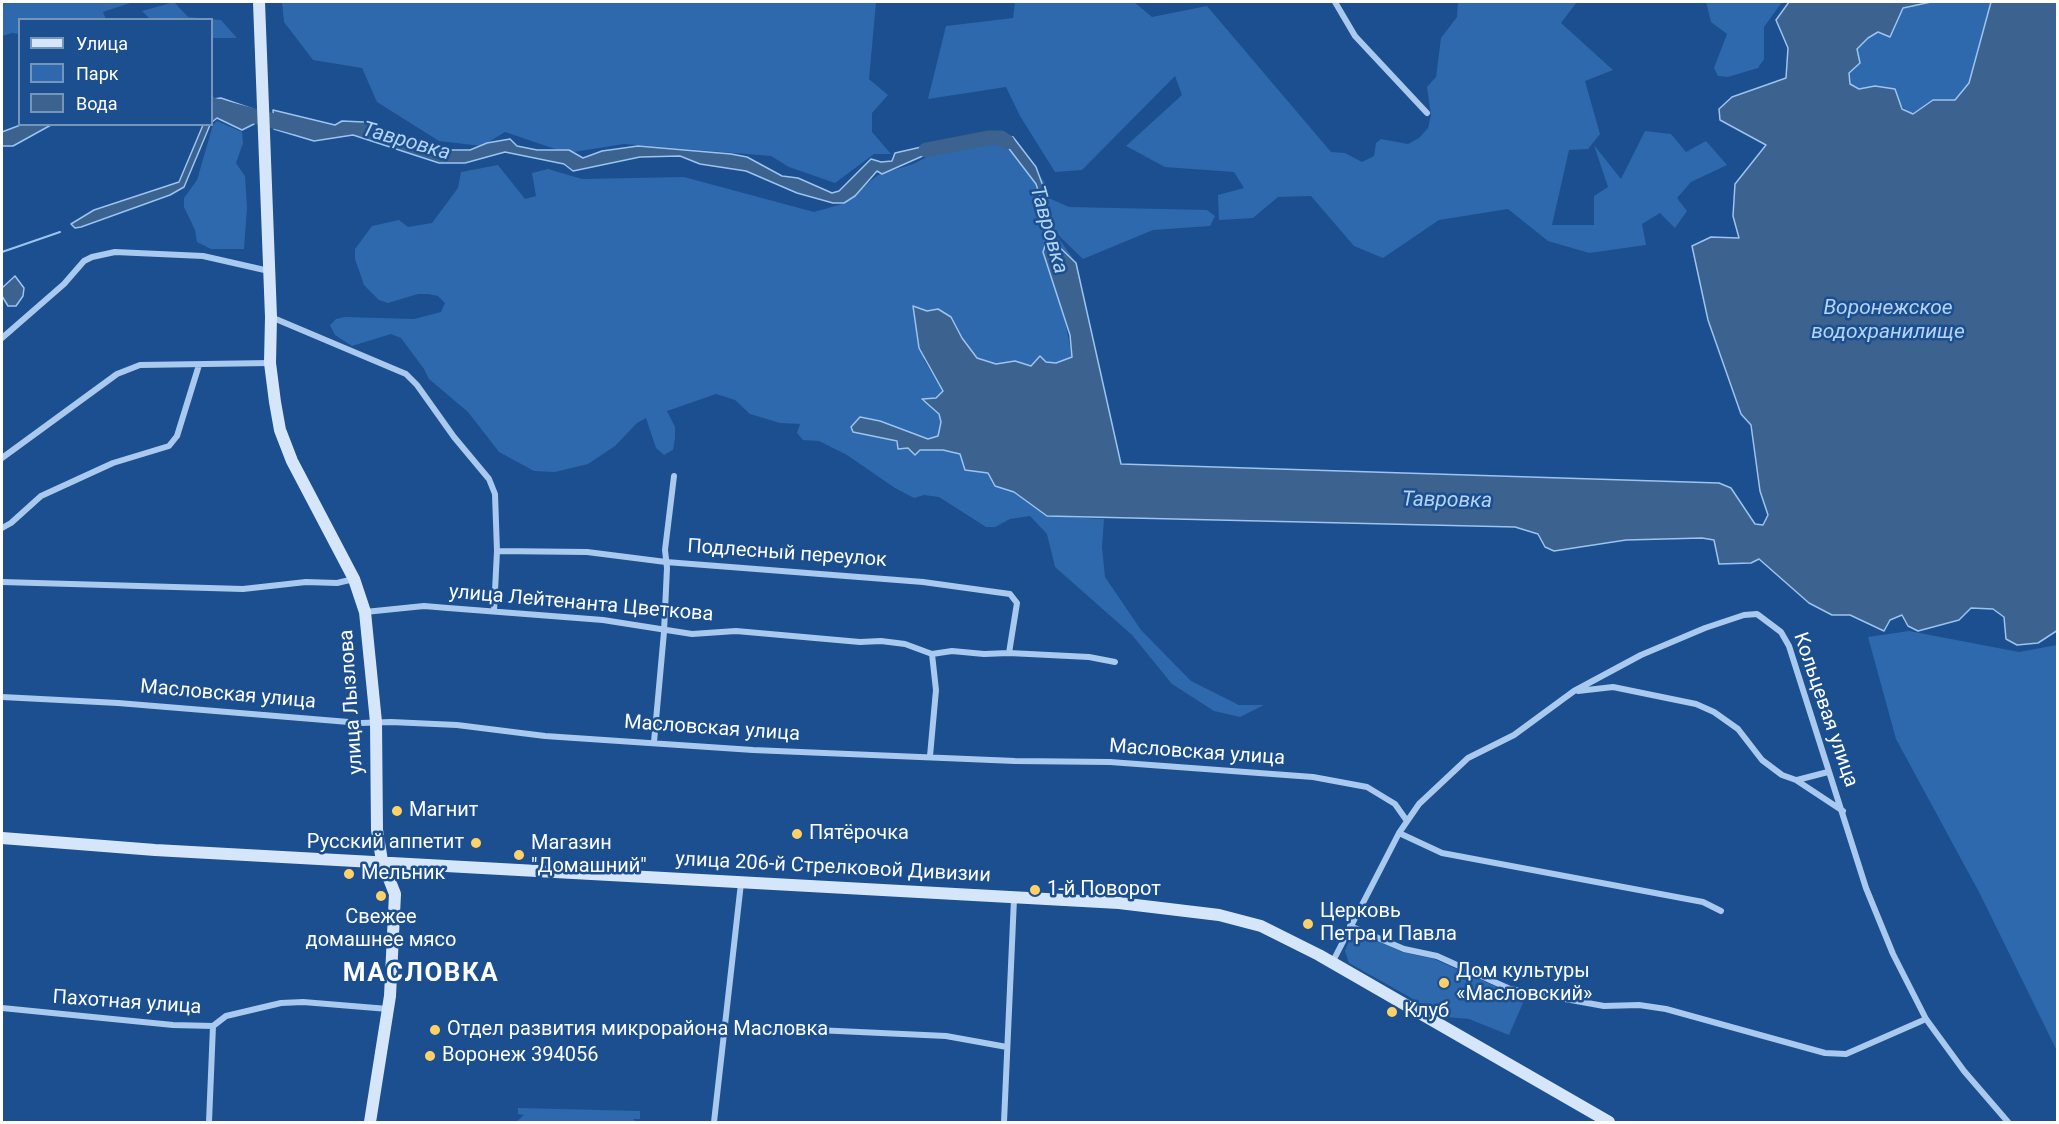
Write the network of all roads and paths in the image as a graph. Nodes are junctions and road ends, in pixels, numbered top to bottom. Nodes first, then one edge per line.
1 (260, 2) edge
2 (1335, 2) edge
3 (1427, 113) dead end
4 (270, 271) junction
5 (271, 317) junction
6 (2, 338) edge
7 (270, 363) junction
8 (199, 365) junction
9 (2, 458) edge
10 (674, 476) dead end
11 (2, 528) edge
12 (497, 551) junction
13 (666, 562) junction
14 (354, 579) junction
15 (2, 582) edge
16 (494, 611) junction
17 (365, 612) junction
18 (664, 632) junction
19 (1009, 653) junction
20 (932, 654) junction
21 (1115, 662) dead end
22 (1574, 691) junction
23 (2, 697) edge
24 (376, 722) junction
25 (654, 742) junction
26 (930, 756) junction
27 (1828, 772) junction
28 (1796, 780) junction
29 (1843, 812) junction
30 (1407, 821) junction
31 (1399, 833) junction
32 (2, 838) edge
33 (382, 861) junction
34 (741, 882) junction
35 (1014, 899) junction
36 (1721, 911) dead end
37 (1350, 926) junction
38 (1332, 963) junction
39 (2, 1008) edge
40 (388, 1009) junction
41 (1926, 1019) junction
42 (213, 1026) junction
43 (787, 1026) dead end
44 (1007, 1047) junction
45 (209, 1122) edge
46 (370, 1122) edge
47 (714, 1122) edge
48 (1004, 1122) edge
49 (1609, 1122) edge
50 (2008, 1122) edge

1 - 4 main road, улица Лызлова
2 - 3 street
4 - 5 main road, улица Лызлова
4 - 6 street
5 - 7 main road, улица Лызлова
5 - 12 street
7 - 8 street
7 - 14 main road, улица Лызлова
8 - 9 street
8 - 11 street
10 - 13 street
12 - 13 street, Подлесный переулок
12 - 16 street
13 - 18 street
13 - 19 street, Подлесный переулок
14 - 15 street
14 - 17 main road, улица Лызлова
16 - 17 street, улица Лейтенанта Цветкова
16 - 18 street, улица Лейтенанта Цветкова
17 - 24 main road, улица Лызлова
18 - 20 street, улица Лейтенанта Цветкова
18 - 25 street
19 - 20 street, улица Лейтенанта Цветкова
19 - 21 street, улица Лейтенанта Цветкова
20 - 26 street
22 - 27 street, Кольцевая улица
22 - 28 street, Кольцевая улица
22 - 30 street, Кольцевая улица
23 - 24 street, Масловская улица
24 - 25 street, Масловская улица
24 - 33 main road, улица Лызлова
25 - 26 street, Масловская улица
26 - 30 street, Масловская улица
27 - 28 street
27 - 29 street, Кольцевая улица
28 - 29 street, Кольцевая улица
29 - 41 street, Кольцевая улица
30 - 31 street, Кольцевая улица
31 - 36 street
31 - 37 street, Кольцевая улица
32 - 33 main road, улица 206-й Стрелковой Дивизии
33 - 34 main road, улица 206-й Стрелковой Дивизии
33 - 40 main road, улица Лызлова
34 - 35 main road, улица 206-й Стрелковой Дивизии
34 - 47 street
35 - 38 main road, улица 206-й Стрелковой Дивизии
35 - 44 street
37 - 38 street, Кольцевая улица
37 - 41 street
38 - 49 main road, улица 206-й Стрелковой Дивизии
39 - 42 street, Пахотная улица
40 - 42 street, Пахотная улица
40 - 46 main road, улица Лызлова
41 - 50 street, Кольцевая улица
42 - 45 street
43 - 44 street
44 - 48 street

